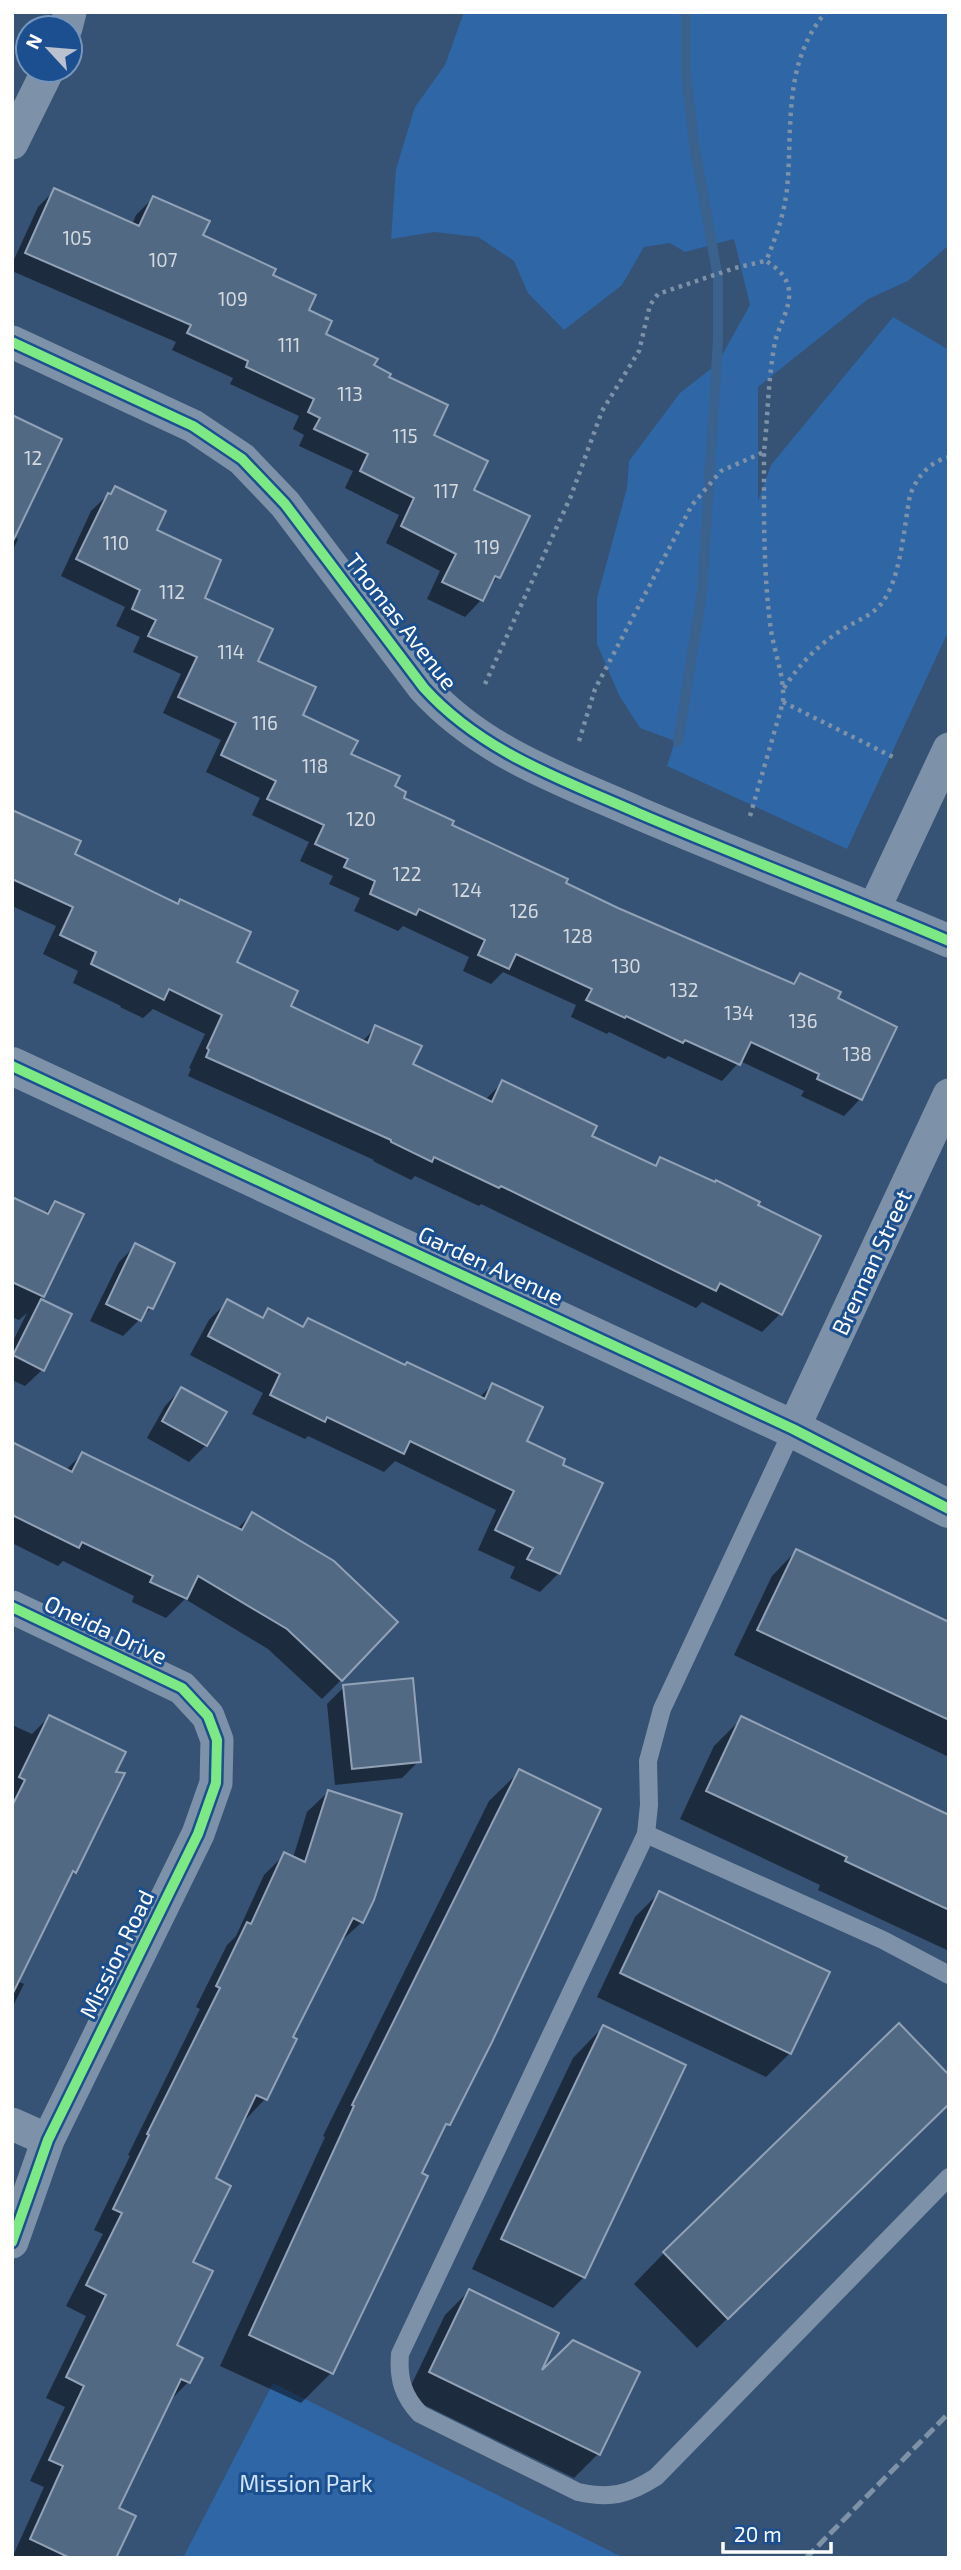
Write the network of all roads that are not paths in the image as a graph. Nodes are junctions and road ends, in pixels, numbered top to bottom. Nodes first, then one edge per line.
1 (41, 84) edge
2 (12, 143) edge
3 (12, 341) edge
4 (949, 749) edge
5 (874, 909) junction
6 (949, 941) edge
7 (12, 1066) edge
8 (949, 1095) edge
9 (793, 1429) junction
10 (949, 1510) edge
11 (12, 1607) edge
12 (182, 1688) joint
13 (646, 1834) junction
14 (949, 1975) edge
15 (12, 2124) edge
16 (48, 2140) junction
17 (949, 2177) edge
18 (12, 2242) edge

1 - 2 street
3 - 5 street, Thomas Avenue
4 - 5 street
5 - 6 street, Thomas Avenue
7 - 9 street, Garden Avenue
8 - 9 street, Brennan Street
9 - 10 street, Garden Avenue
9 - 13 lane
11 - 12 street, Oneida Drive
12 - 16 street, Mission Road
13 - 14 lane
13 - 17 lane
15 - 16 street
16 - 18 street, Mission Road

